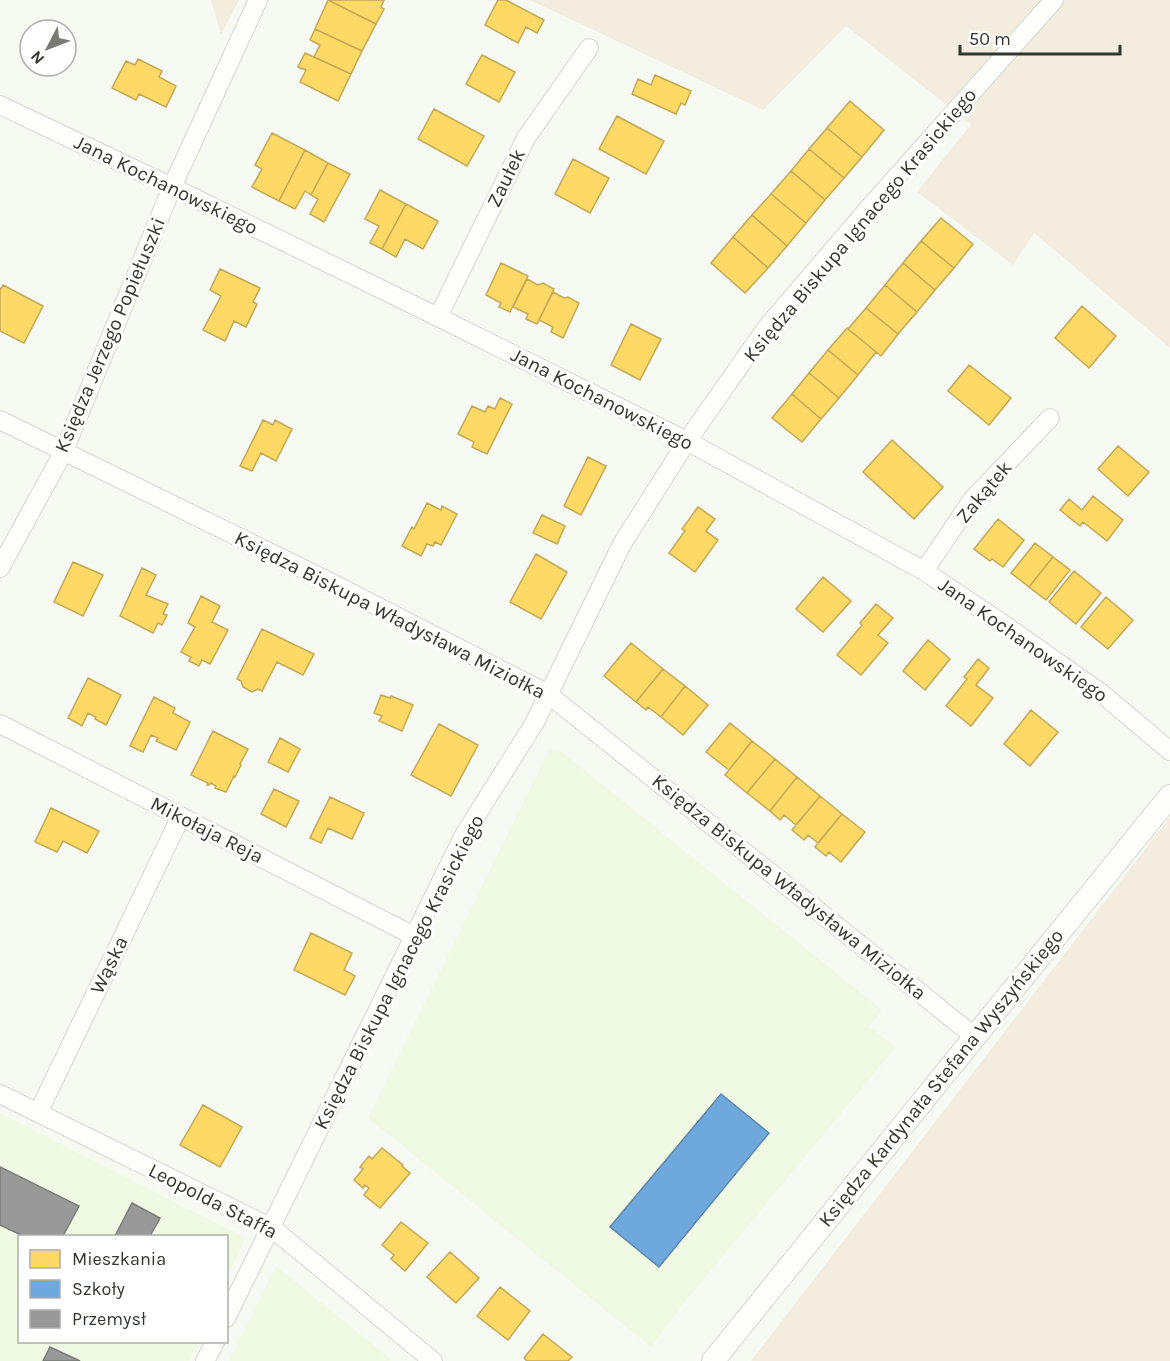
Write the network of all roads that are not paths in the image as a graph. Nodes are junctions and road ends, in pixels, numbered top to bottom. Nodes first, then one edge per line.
1 (258, 0) edge
2 (1054, 0) edge
3 (588, 48) dead end
4 (0, 105) edge
5 (172, 187) junction
6 (438, 316) junction
7 (1050, 418) dead end
8 (0, 420) edge
9 (687, 441) junction
10 (64, 451) junction
11 (0, 568) edge
12 (924, 571) junction
13 (548, 694) junction
14 (0, 724) edge
15 (1170, 751) edge
16 (1170, 796) edge
17 (181, 816) junction
18 (414, 936) junction
19 (975, 1037) junction
20 (0, 1094) edge
21 (38, 1113) junction
22 (272, 1228) junction
23 (228, 1314) edge
24 (214, 1343) edge
25 (205, 1361) edge
26 (433, 1361) edge
27 (713, 1361) edge

1 - 5 street, Księdza Jerzego Popiełuszki
2 - 9 street, Księdza Biskupa Ignacego Krasickiego
3 - 6 street, Zaułek
4 - 5 street, Jana Kochanowskiego
5 - 6 street, Jana Kochanowskiego
5 - 10 street, Księdza Jerzego Popiełuszki
6 - 9 street, Jana Kochanowskiego
7 - 12 street, Zakątek
8 - 10 street, Księdza Biskupa Władysława Miziołka
9 - 12 street, Jana Kochanowskiego
9 - 13 street, Księdza Biskupa Ignacego Krasickiego
10 - 11 street, Księdza Jerzego Popiełuszki
10 - 13 street, Księdza Biskupa Władysława Miziołka
12 - 15 street, Jana Kochanowskiego
13 - 18 street, Księdza Biskupa Ignacego Krasickiego
13 - 19 street, Księdza Biskupa Władysława Miziołka
14 - 17 street, Mikołaja Reja
16 - 19 street, Księdza Kardynała Stefana Wyszyńskiego
17 - 18 street, Mikołaja Reja
17 - 21 street, Wąska
18 - 22 street, Księdza Biskupa Ignacego Krasickiego
19 - 27 street, Księdza Kardynała Stefana Wyszyńskiego
20 - 21 street, Leopolda Staffa
21 - 22 street, Leopolda Staffa
22 - 23 street, Księdza Biskupa Ignacego Krasickiego
22 - 26 street, Leopolda Staffa
24 - 25 street

